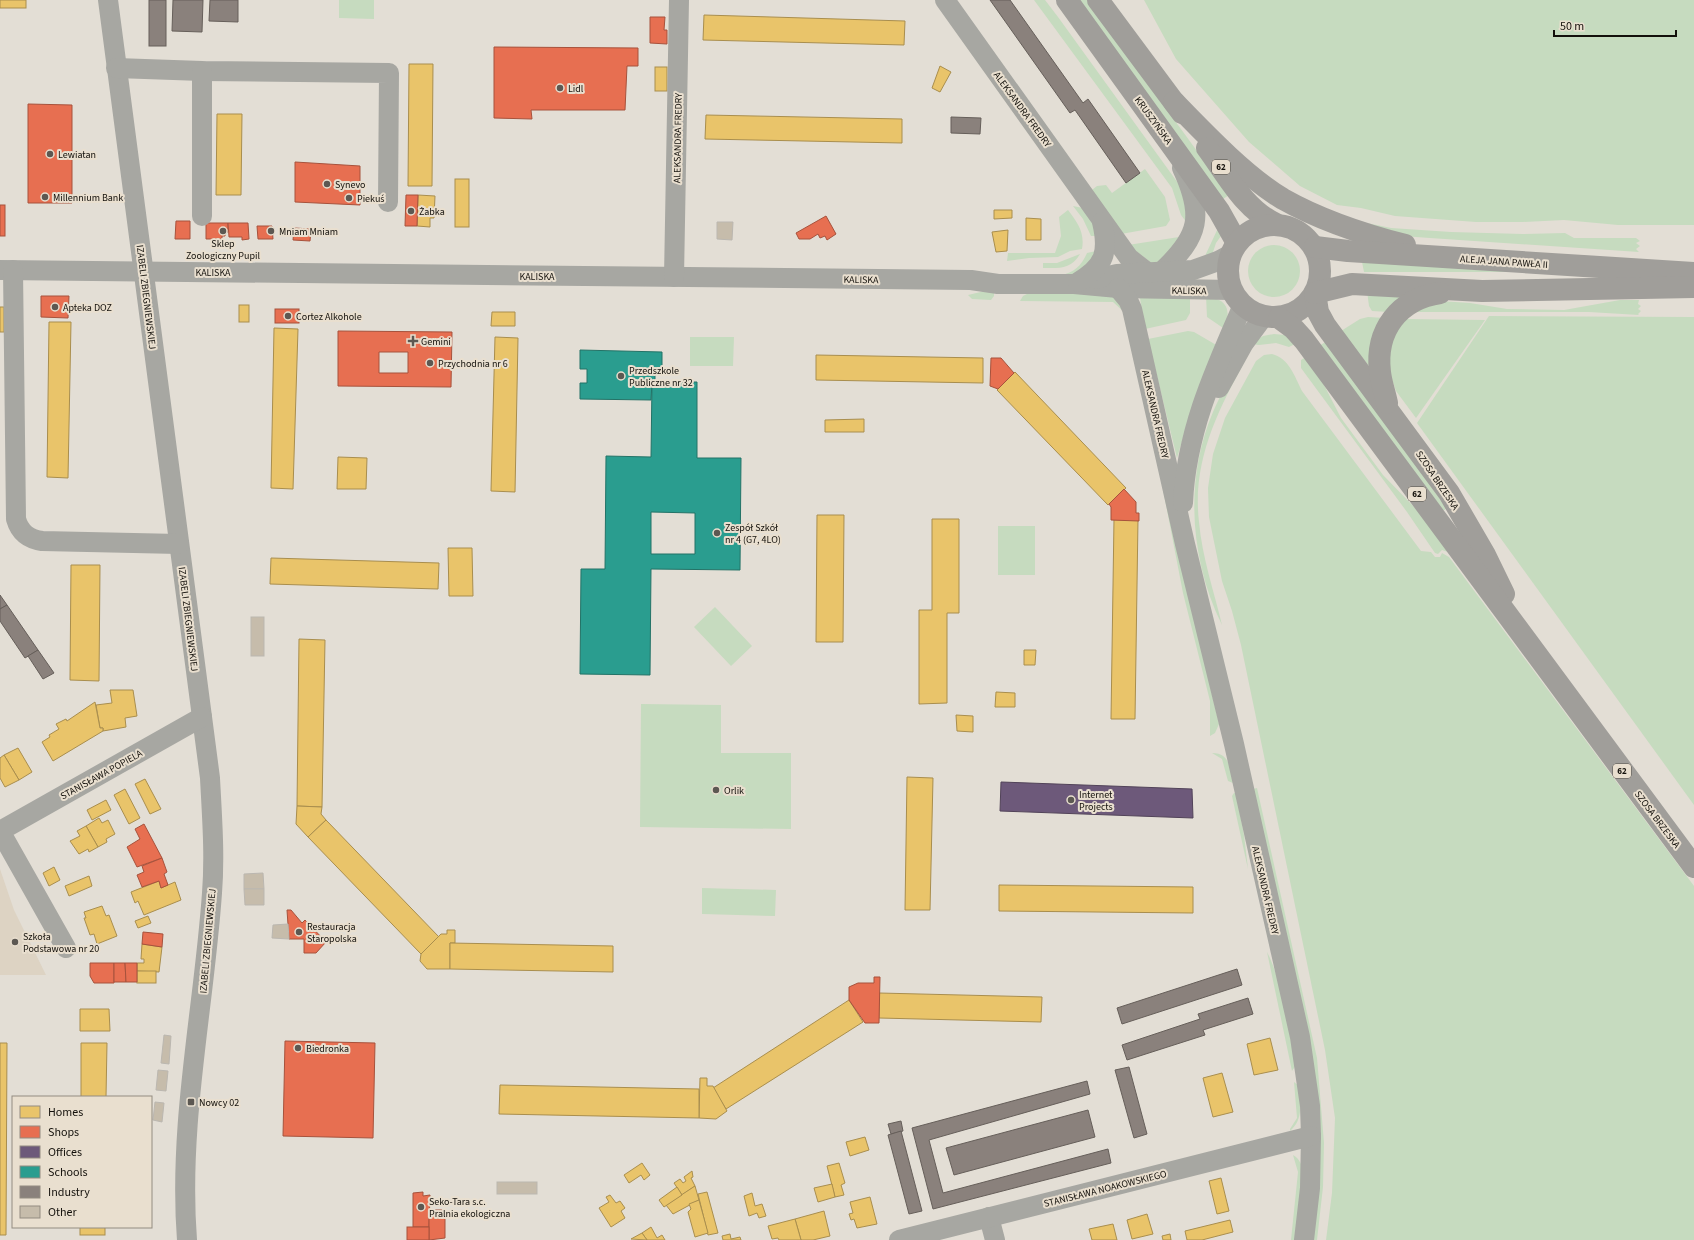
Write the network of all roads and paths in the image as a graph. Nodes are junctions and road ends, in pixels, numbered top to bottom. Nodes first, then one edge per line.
1 (108, 0) edge
2 (679, 0) edge
3 (945, 0) edge
4 (1067, 0) edge
5 (1098, 0) edge
6 (116, 68) junction
7 (202, 71) junction
8 (1174, 102) junction
9 (1157, 125) junction
10 (388, 202) dead end
11 (202, 216) dead end
12 (1102, 218) junction
13 (1276, 224) junction
14 (1314, 247) junction
15 (1234, 248) junction
16 (1485, 260) junction
17 (6, 270) edge
18 (144, 272) junction
19 (1154, 272) junction
20 (1694, 274) edge
21 (674, 277) junction
22 (1074, 284) junction
23 (1694, 287) edge
24 (1118, 288) junction
25 (1482, 291) junction
26 (1315, 294) junction
27 (1237, 298) junction
28 (1272, 317) junction
29 (1389, 411) junction
30 (1194, 431) junction
31 (179, 544) junction
32 (1186, 544) junction
33 (1551, 674) junction
34 (202, 717) junction
35 (0, 831) edge
36 (1694, 867) edge
37 (66, 948) dead end
38 (1311, 1136) junction
39 (989, 1217) junction
40 (188, 1240) edge
41 (899, 1240) edge
42 (995, 1240) edge
43 (1304, 1240) edge

1 - 6 street, IZABELI ZBIEGNIEWSKIEJ
2 - 21 street, ALEKSANDRA FREDRY
3 - 12 street, ALEKSANDRA FREDRY
4 - 9 main road, KRUSZYŃSKA
5 - 8 main road, 62
6 - 7 street
6 - 18 street, IZABELI ZBIEGNIEWSKIEJ
7 - 10 street
7 - 11 street
8 - 13 main road, 62
8 - 16 main road
9 - 15 main road, KRUSZYŃSKA
9 - 19 street
12 - 19 street, ALEKSANDRA FREDRY
12 - 22 street, ALEKSANDRA FREDRY
13 - 14 main road, 62
13 - 15 main road
14 - 16 main road, ALEJA JANA PAWŁA II
14 - 26 main road, 62
15 - 19 street, KALISKA
15 - 27 main road
16 - 20 main road, ALEJA JANA PAWŁA II
17 - 18 street, KALISKA
17 - 31 street
18 - 21 street, KALISKA
18 - 31 street, IZABELI ZBIEGNIEWSKIEJ
19 - 22 street, KALISKA
21 - 22 street, KALISKA
22 - 24 street, KALISKA
23 - 25 main road
24 - 27 street, KALISKA
24 - 32 street, ALEKSANDRA FREDRY
25 - 26 main road
25 - 29 main road
26 - 28 main road, 62
26 - 29 main road, SZOSA BRZESKA / 62
27 - 28 main road, 62
27 - 30 street, ALEKSANDRA FREDRY
28 - 30 street, ALEKSANDRA FREDRY
28 - 33 main road, SZOSA BRZESKA / 62
29 - 33 main road, SZOSA BRZESKA / 62
30 - 32 street, ALEKSANDRA FREDRY
31 - 34 street, IZABELI ZBIEGNIEWSKIEJ
32 - 38 street, ALEKSANDRA FREDRY
33 - 36 main road, SZOSA BRZESKA / 62
34 - 35 street, STANISŁAWA POPIELA
34 - 40 street, IZABELI ZBIEGNIEWSKIEJ
35 - 37 street
38 - 39 street, STANISŁAWA NOAKOWSKIEGO
38 - 43 street, ALEKSANDRA FREDRY
39 - 41 street, STANISŁAWA NOAKOWSKIEGO
39 - 42 street

